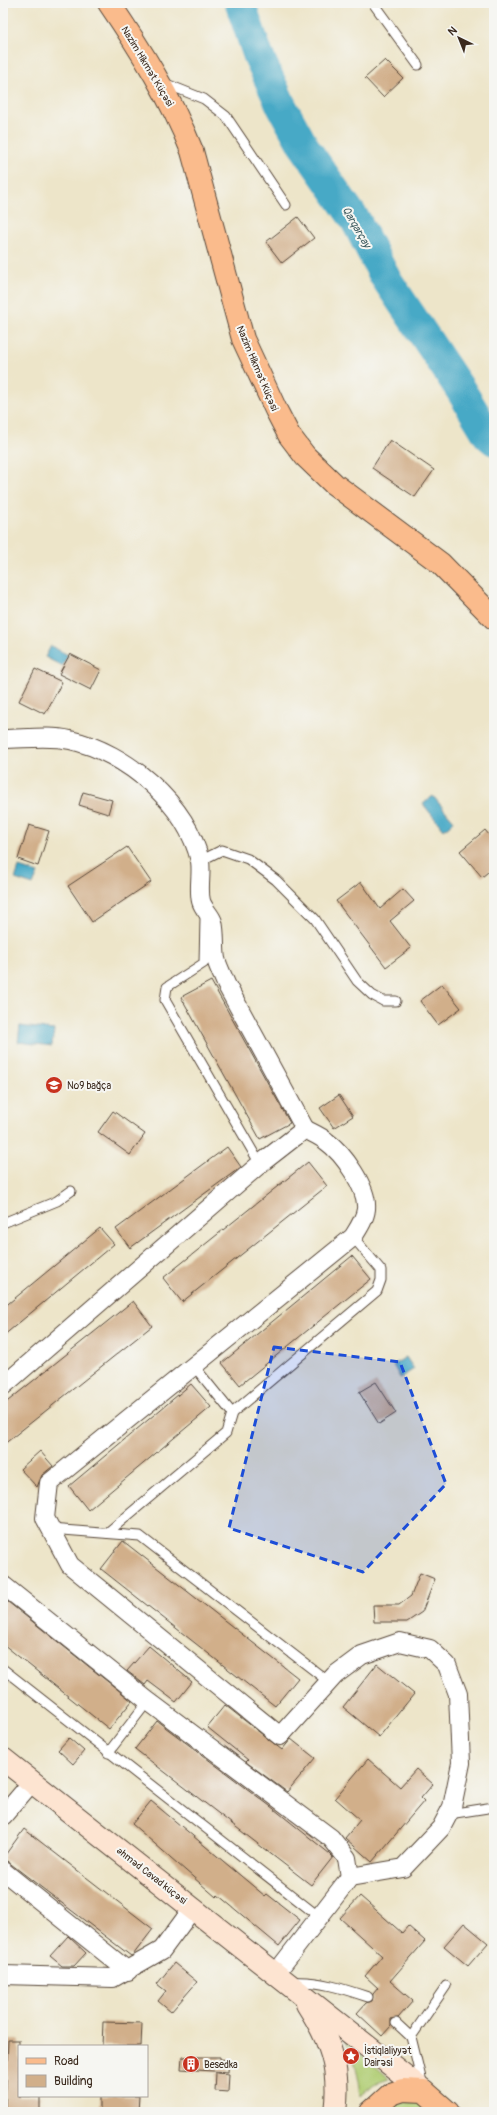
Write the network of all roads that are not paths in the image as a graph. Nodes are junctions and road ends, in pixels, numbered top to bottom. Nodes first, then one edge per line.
1 (109, 3) edge
2 (373, 3) edge
3 (418, 65) dead end
4 (159, 81) junction
5 (286, 205) dead end
6 (494, 618) edge
7 (3, 739) edge
8 (200, 861) junction
9 (210, 961) junction
10 (396, 1000) dead end
11 (305, 1129) junction
12 (260, 1164) junction
13 (71, 1191) dead end
14 (3, 1223) edge
15 (353, 1237) junction
16 (194, 1366) junction
17 (3, 1386) edge
18 (232, 1412) junction
19 (50, 1529) junction
20 (107, 1533) junction
21 (3, 1585) edge
22 (3, 1669) edge
23 (329, 1682) junction
24 (148, 1701) junction
25 (108, 1753) junction
26 (3, 1759) edge
27 (32, 1782) junction
28 (494, 1808) edge
29 (449, 1814) junction
30 (3, 1816) edge
31 (3, 1871) edge
32 (350, 1877) junction
33 (193, 1908) junction
34 (318, 1916) junction
35 (128, 1971) junction
36 (3, 1975) edge
37 (288, 1983) junction
38 (446, 1986) dead end
39 (368, 1997) dead end
40 (396, 2023) dead end
41 (411, 2037) junction
42 (424, 2091) junction
43 (335, 2112) edge
44 (371, 2112) edge
45 (448, 2112) edge

1 - 4 main road, Nazim Hikmət Küçəsi
2 - 3 lane
4 - 5 lane
4 - 6 main road, Nazim Hikmət Küçəsi
7 - 8 street
8 - 9 street
8 - 10 lane
9 - 11 street
9 - 12 lane
11 - 12 street
11 - 15 street
12 - 17 street
13 - 14 lane
15 - 16 street
15 - 18 lane
16 - 18 lane
16 - 19 street
18 - 20 lane
19 - 20 lane
19 - 23 street
20 - 23 lane
21 - 24 street
22 - 25 lane
23 - 29 street
24 - 25 lane
24 - 32 street
25 - 34 lane
26 - 27 street, Əhməd Cavad küçəsi
27 - 30 street
27 - 33 street, Əhməd Cavad küçəsi
28 - 29 lane
29 - 32 street
31 - 35 street
32 - 34 street
33 - 35 street
33 - 37 street, Əhməd Cavad küçəsi
34 - 37 street
35 - 36 street
37 - 39 lane
37 - 42 street, Əhməd Cavad küçəsi
37 - 43 street
38 - 41 lane
40 - 41 lane
41 - 42 lane
42 - 44 main road
42 - 45 main road

